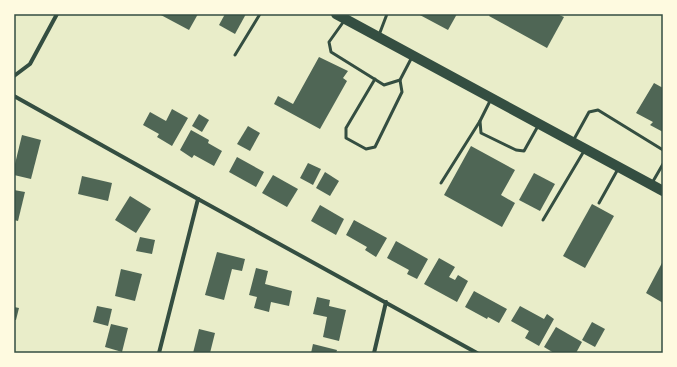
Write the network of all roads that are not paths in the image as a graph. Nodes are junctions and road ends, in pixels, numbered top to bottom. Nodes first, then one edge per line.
1 (57, 14) edge
2 (260, 14) edge
3 (387, 14) edge
4 (341, 16) edge
5 (378, 37) junction
6 (235, 55) dead end
7 (413, 56) junction
8 (14, 76) edge
9 (375, 79) junction
10 (400, 80) junction
11 (14, 96) edge
12 (491, 98) junction
13 (480, 121) junction
14 (539, 124) junction
15 (572, 142) junction
16 (585, 149) junction
17 (663, 150) edge
18 (663, 164) edge
19 (619, 167) junction
20 (441, 183) dead end
21 (651, 185) junction
22 (663, 191) edge
23 (198, 200) junction
24 (599, 203) dead end
25 (543, 220) dead end
26 (386, 302) junction
27 (159, 353) edge
28 (374, 353) edge
29 (477, 353) edge

1 - 8 street
2 - 6 lane
3 - 5 lane
4 - 5 main road
4 - 9 lane
5 - 7 main road
7 - 10 lane
7 - 12 main road
9 - 10 lane
9 - 10 lane
11 - 23 street
12 - 13 lane
12 - 14 main road
13 - 14 lane
13 - 20 lane
14 - 15 main road
15 - 16 main road
15 - 17 lane
16 - 19 main road
16 - 25 lane
18 - 21 lane
19 - 21 main road
19 - 24 lane
21 - 22 main road
23 - 26 street
23 - 27 street
26 - 28 street
26 - 29 street

